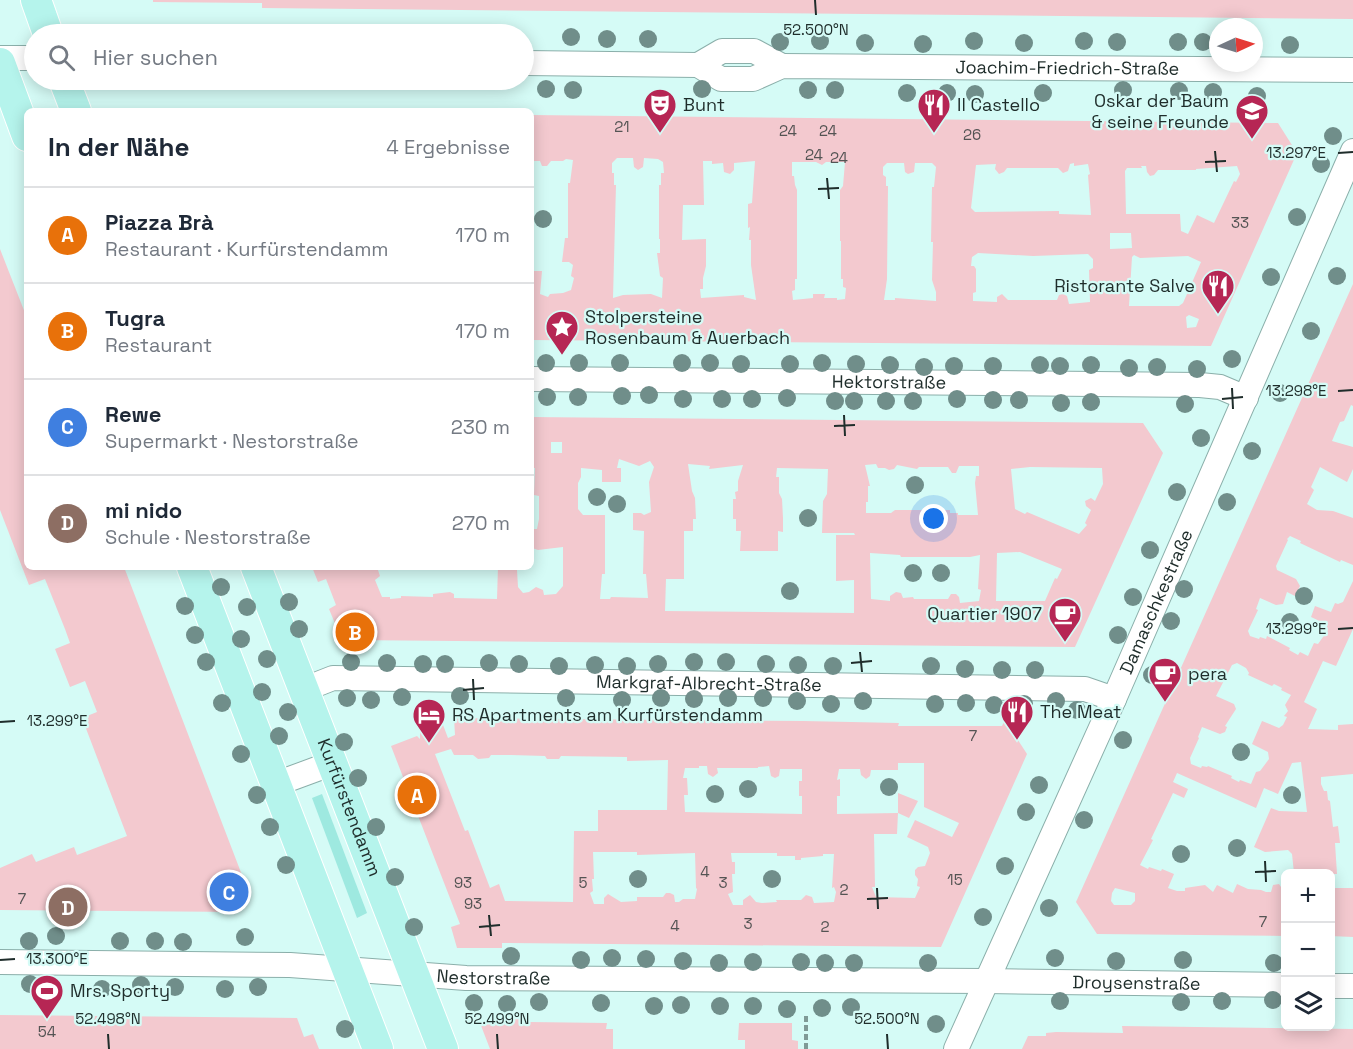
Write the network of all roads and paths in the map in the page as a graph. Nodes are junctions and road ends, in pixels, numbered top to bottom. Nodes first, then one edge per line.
1 (36, 0) edge
2 (44, 24) edge
3 (0, 58) edge
4 (24, 58) edge
5 (0, 63) edge
6 (534, 63) edge
7 (1353, 70) edge
8 (68, 90) edge
9 (75, 108) edge
10 (24, 128) edge
11 (1353, 151) edge
12 (534, 379) edge
13 (1246, 398) junction
14 (193, 570) edge
15 (257, 570) edge
16 (304, 689) junction
17 (1114, 699) junction
18 (333, 763) junction
19 (276, 784) junction
20 (0, 962) edge
21 (349, 970) junction
22 (416, 976) junction
23 (986, 981) junction
24 (1281, 985) edge
25 (1335, 986) edge
26 (1353, 986) edge
27 (806, 1016) dead end
28 (378, 1049) edge
29 (443, 1049) edge
30 (806, 1049) edge
31 (956, 1049) edge

1 - 2 main road
3 - 4 street
5 - 10 main road
6 - 7 street, Joachim-Friedrich-Straße
8 - 9 main road
11 - 13 street, Damaschkestraße
12 - 13 street, Hektorstraße
13 - 17 street, Damaschkestraße
14 - 19 main road
15 - 16 main road, Kurfürstendamm
16 - 17 street, Markgraf-Albrecht-Straße
16 - 18 main road, Kurfürstendamm
17 - 23 street, Damaschkestraße
18 - 19 street
18 - 22 main road, Kurfürstendamm
19 - 21 main road
20 - 21 street, Nestorstraße
21 - 22 street, Nestorstraße
21 - 28 main road
22 - 23 street, Nestorstraße
22 - 29 main road, Kurfürstendamm
23 - 24 street, Droysenstraße
23 - 31 street, Damaschkestraße
25 - 26 street
27 - 30 path

